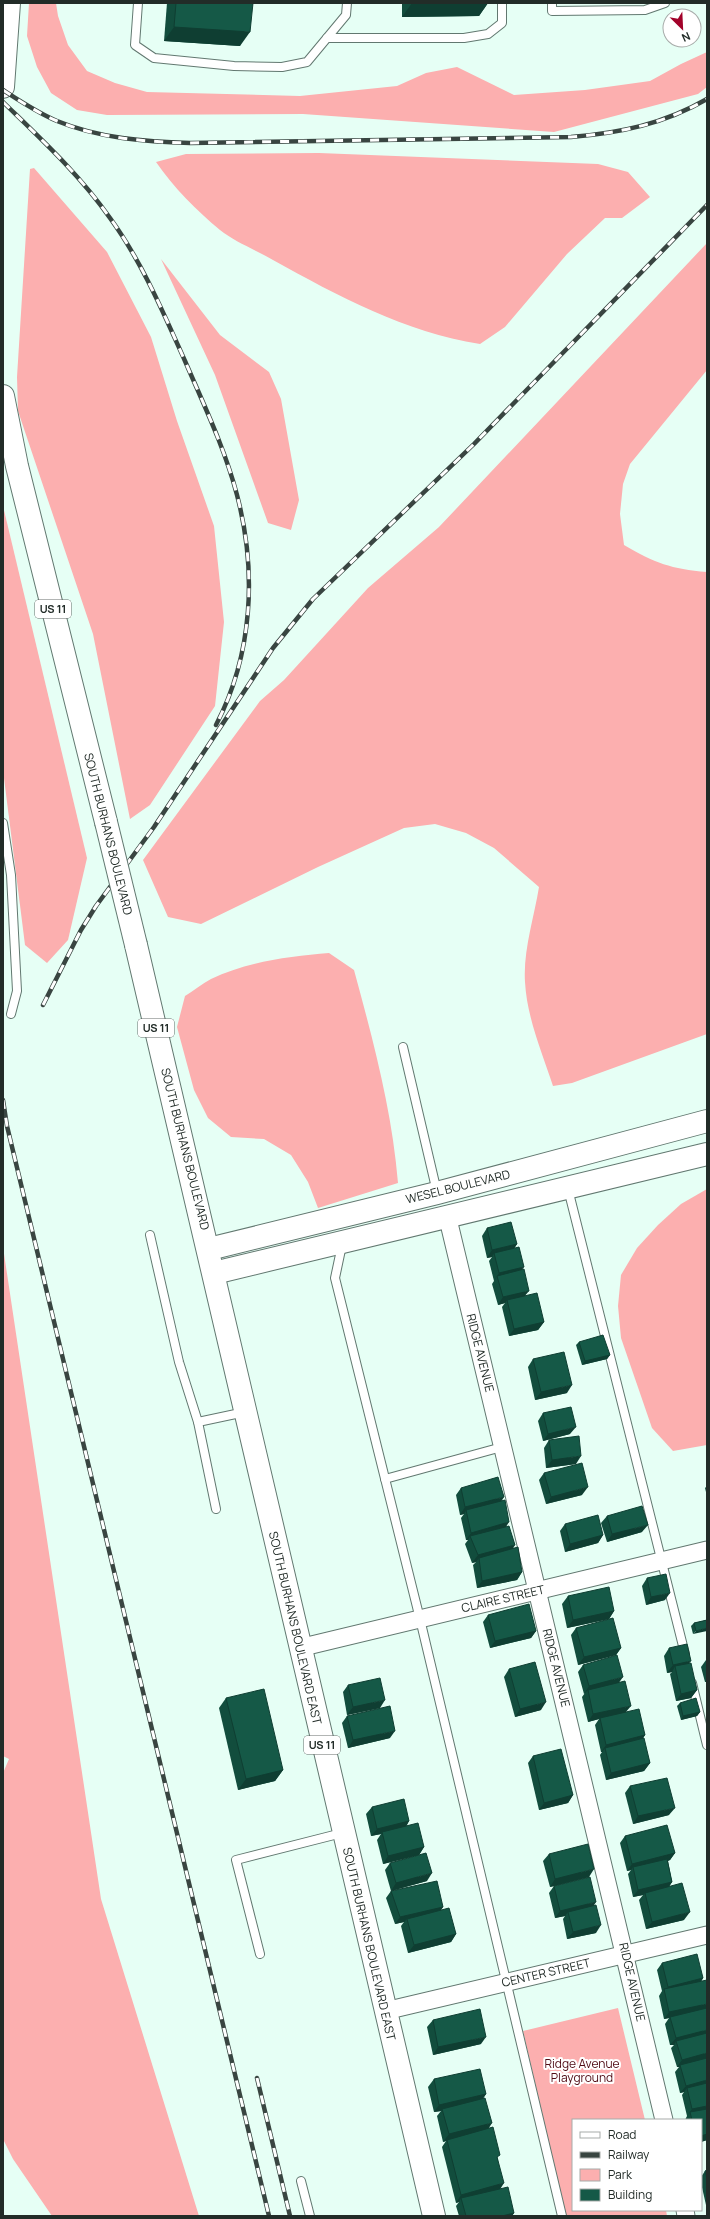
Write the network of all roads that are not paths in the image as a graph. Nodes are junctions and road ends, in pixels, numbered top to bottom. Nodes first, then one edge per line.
1 (9, 3) edge
2 (138, 3) edge
3 (347, 3) edge
4 (502, 3) edge
5 (552, 3) edge
6 (665, 3) edge
7 (327, 38) junction
8 (3, 86) edge
9 (3, 396) edge
10 (3, 823) edge
11 (11, 1014) dead end
12 (403, 1047) dead end
13 (707, 1121) edge
14 (707, 1154) edge
15 (567, 1186) junction
16 (437, 1193) junction
17 (447, 1215) junction
18 (150, 1235) dead end
19 (343, 1240) junction
20 (209, 1249) junction
21 (214, 1273) junction
22 (246, 1412) junction
23 (198, 1422) junction
24 (502, 1447) junction
25 (385, 1479) junction
26 (216, 1509) dead end
27 (707, 1550) edge
28 (662, 1561) junction
29 (537, 1591) junction
30 (420, 1619) junction
31 (300, 1648) junction
32 (687, 1661) edge
33 (690, 1676) edge
34 (707, 1745) edge
35 (343, 1833) junction
36 (707, 1935) edge
37 (260, 1954) dead end
38 (626, 1955) junction
39 (506, 1983) junction
40 (386, 2011) junction
41 (664, 2119) edge
42 (301, 2181) dead end
43 (310, 2216) edge
44 (434, 2216) edge
45 (562, 2216) edge

1 - 8 main road
2 - 7 lane
3 - 7 lane
4 - 7 lane
5 - 6 lane
9 - 20 main road, SOUTH BURHANS BOULEVARD / US 11, bridge
10 - 11 lane
12 - 16 lane
13 - 16 main road, WESEL BOULEVARD
14 - 15 main road, WESEL BOULEVARD
15 - 17 main road, WESEL BOULEVARD
15 - 28 lane
16 - 20 main road, WESEL BOULEVARD
17 - 19 main road, WESEL BOULEVARD
17 - 24 street, RIDGE AVENUE
18 - 23 lane
19 - 21 main road, WESEL BOULEVARD
19 - 25 lane
20 - 21 main road, SOUTH BURHANS BOULEVARD / US 11
21 - 22 main road, SOUTH BURHANS BOULEVARD EAST / US 11
22 - 23 lane
22 - 31 main road, SOUTH BURHANS BOULEVARD EAST / US 11
23 - 26 lane
24 - 25 lane
24 - 29 street, RIDGE AVENUE
25 - 30 lane
27 - 28 street, CLAIRE STREET
28 - 29 street, CLAIRE STREET
28 - 32 lane
29 - 30 street, CLAIRE STREET
29 - 38 street, RIDGE AVENUE
30 - 31 street, CLAIRE STREET
30 - 39 lane
31 - 35 main road, SOUTH BURHANS BOULEVARD EAST / US 11
33 - 34 lane
35 - 37 lane
35 - 40 main road, SOUTH BURHANS BOULEVARD EAST / US 11
36 - 38 street, CENTER STREET
38 - 39 street, CENTER STREET
38 - 41 street, RIDGE AVENUE
39 - 40 street, CENTER STREET
39 - 45 lane
40 - 44 main road, SOUTH BURHANS BOULEVARD EAST / US 11
42 - 43 lane

